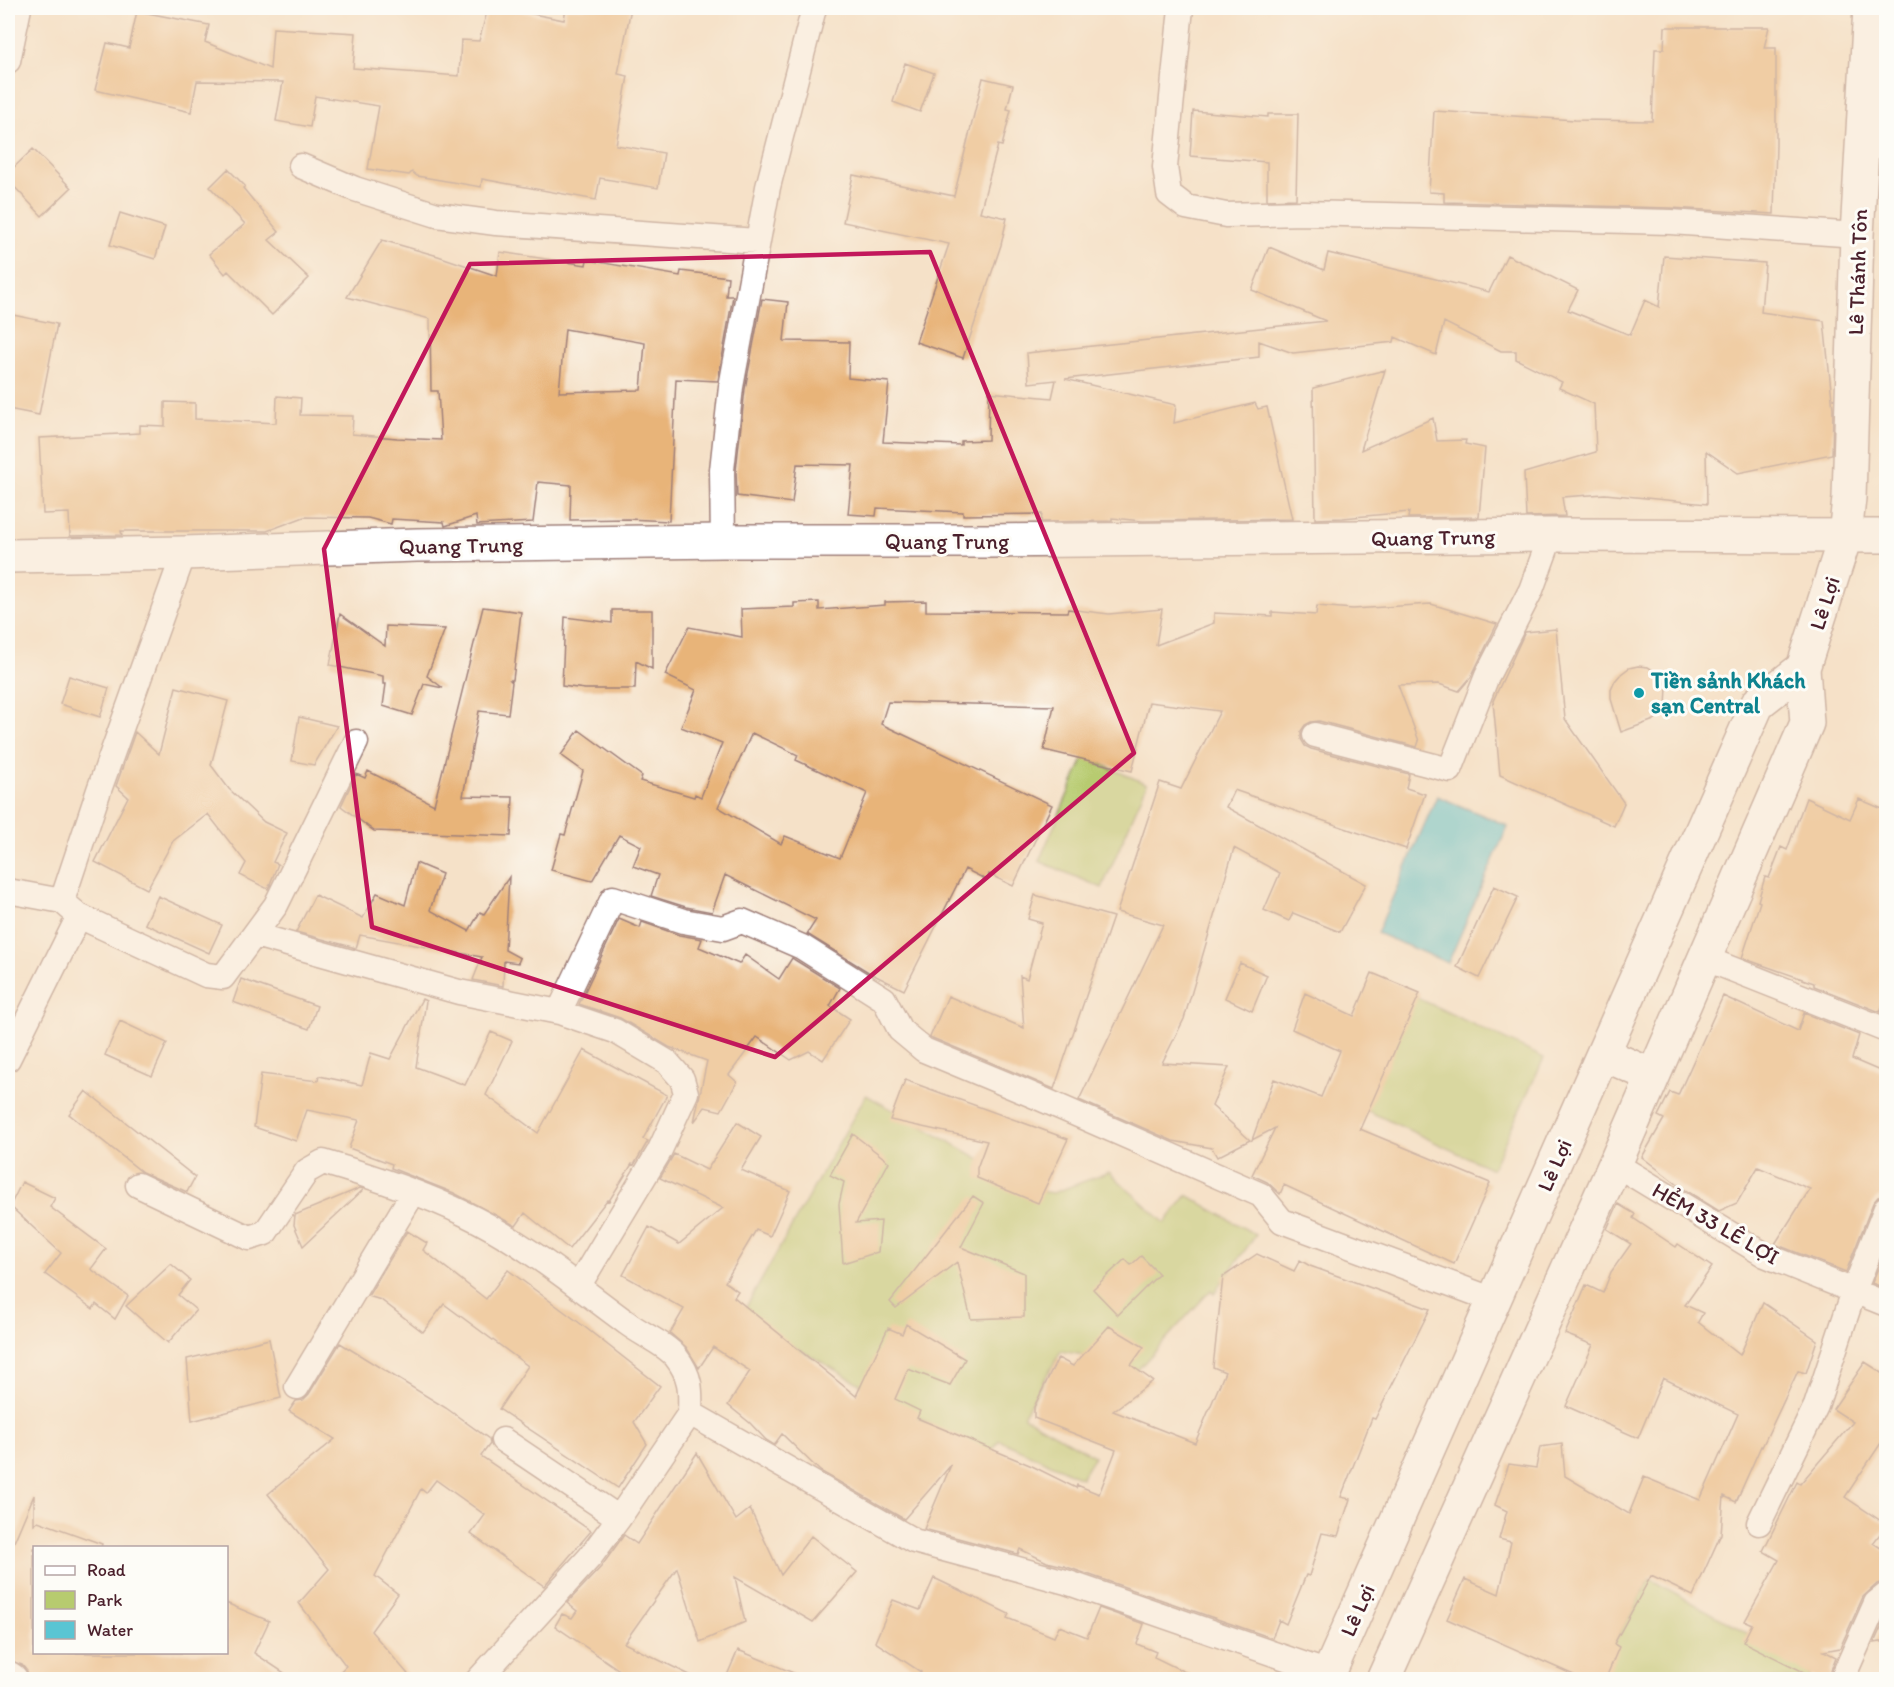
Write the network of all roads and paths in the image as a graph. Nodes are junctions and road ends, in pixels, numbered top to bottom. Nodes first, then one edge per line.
1 (19, 8) edge
2 (814, 8) edge
3 (1181, 8) edge
4 (1870, 8) edge
5 (8, 61) edge
6 (301, 166) dead end
7 (1857, 235) junction
8 (757, 242) junction
9 (1551, 535) junction
10 (1887, 536) edge
11 (1845, 537) junction
12 (723, 542) junction
13 (184, 553) junction
14 (8, 556) edge
15 (1803, 668) junction
16 (1315, 735) dead end
17 (356, 742) dead end
18 (8, 891) edge
19 (71, 909) junction
20 (255, 935) junction
21 (1704, 958) junction
22 (559, 1012) junction
23 (1887, 1030) edge
24 (1603, 1054) junction
25 (8, 1059) edge
26 (1653, 1076) junction
27 (1615, 1164) junction
28 (138, 1185) dead end
29 (413, 1193) junction
30 (1887, 1208) edge
31 (579, 1285) junction
32 (1854, 1290) junction
33 (1494, 1300) junction
34 (1887, 1304) edge
35 (297, 1387) dead end
36 (690, 1413) junction
37 (503, 1440) dead end
38 (619, 1518) junction
39 (1759, 1523) dead end
40 (1887, 1595) edge
41 (1844, 1675) dead end
42 (1327, 1676) edge
43 (478, 1680) edge
44 (1383, 1680) edge

1 - 5 street
2 - 8 street
3 - 7 street
4 - 7 main road, Lê Thánh Tôn
6 - 8 street
7 - 11 main road, Lê Thánh Tôn
8 - 12 street
9 - 11 main road, Quang Trung
9 - 12 main road, Quang Trung
9 - 16 street
10 - 11 main road, Quang Trung
11 - 15 main road, Lê Lợi
12 - 13 main road, Quang Trung
13 - 14 main road, Quang Trung
13 - 19 street
15 - 21 main road, Lê Lợi
15 - 24 main road, Lê Lợi
17 - 20 street
18 - 19 street
19 - 20 street
19 - 25 street
20 - 22 street
21 - 23 street
21 - 26 main road, Lê Lợi
22 - 31 street
22 - 33 street
24 - 26 main road
24 - 33 main road, Lê Lợi
26 - 27 main road, Lê Lợi
27 - 32 street, HẺM 33 LÊ LỢI
27 - 44 main road, Lê Lợi
28 - 29 street
29 - 31 street
29 - 35 street
30 - 32 street
31 - 36 street
32 - 34 street, HẺM 33 LÊ LỢI
32 - 39 street
33 - 42 main road, Lê Lợi
36 - 38 street
36 - 42 street
37 - 38 street
38 - 43 street
40 - 41 street

